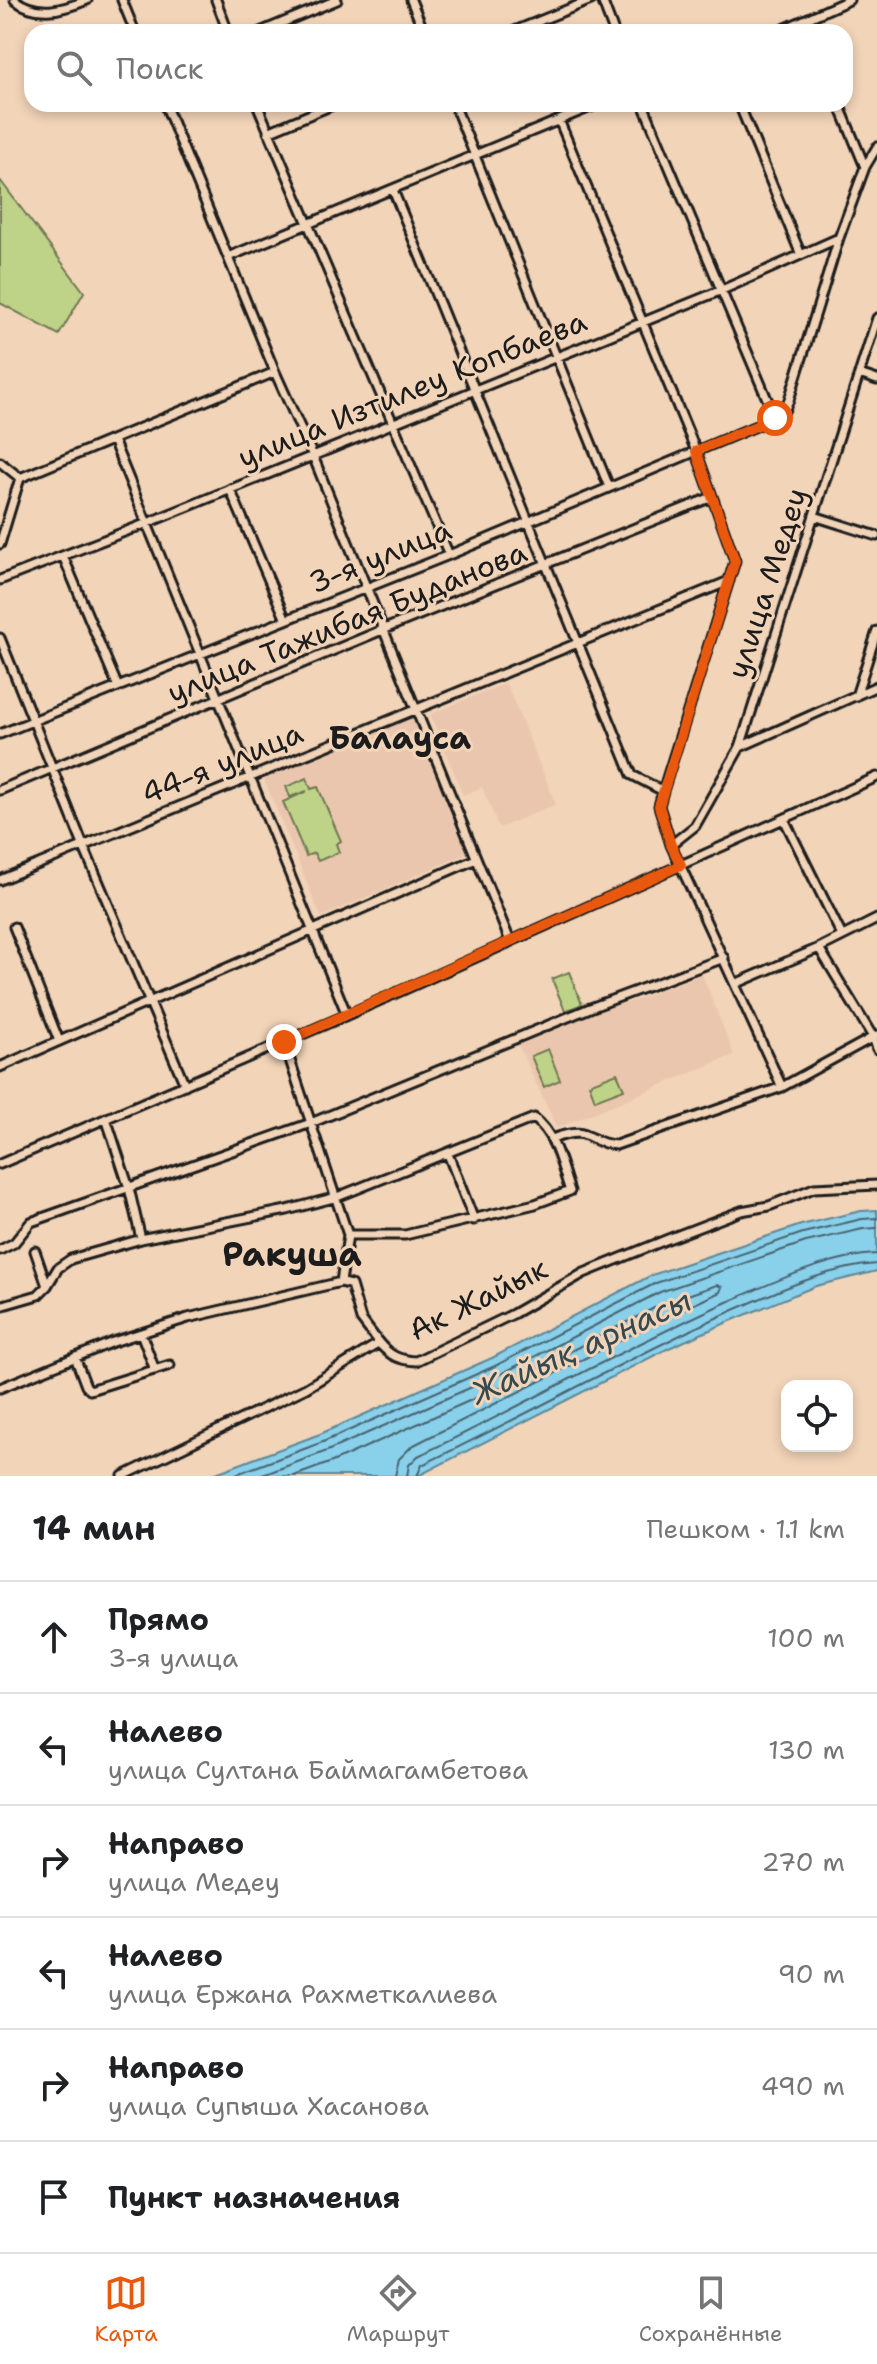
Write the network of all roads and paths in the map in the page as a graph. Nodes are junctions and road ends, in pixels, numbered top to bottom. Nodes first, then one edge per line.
1 (15, 0) edge
2 (87, 0) edge
3 (122, 0) edge
4 (216, 0) edge
5 (337, 0) edge
6 (411, 0) edge
7 (591, 0) edge
8 (602, 0) edge
9 (849, 0) edge
10 (805, 22) joint
11 (132, 24) edge
12 (225, 24) edge
13 (279, 24) edge
14 (421, 24) edge
15 (532, 24) edge
16 (611, 24) edge
17 (799, 24) edge
18 (168, 112) edge
19 (260, 112) edge
20 (316, 112) edge
21 (457, 112) edge
22 (578, 112) edge
23 (646, 112) edge
24 (742, 112) edge
25 (842, 112) edge
26 (559, 120) junction
27 (268, 132) junction
28 (877, 147) edge
29 (475, 155) junction
30 (865, 167) junction
31 (393, 190) junction
32 (308, 225) junction
33 (839, 238) junction
34 (801, 255) junction
35 (228, 257) junction
36 (722, 290) junction
37 (877, 318) edge
38 (643, 320) junction
39 (555, 356) junction
40 (275, 372) junction
41 (859, 374) junction
42 (877, 380) edge
43 (476, 389) junction
44 (775, 418) junction
45 (393, 423) junction
46 (113, 440) junction
47 (696, 451) junction
48 (313, 456) junction
49 (0, 462) edge
50 (20, 478) junction
51 (609, 487) junction
52 (230, 489) junction
53 (712, 497) junction
54 (814, 516) junction
55 (530, 522) junction
56 (145, 524) junction
57 (877, 536) edge
58 (0, 544) edge
59 (449, 555) junction
60 (63, 556) junction
61 (548, 566) junction
62 (0, 580) edge
63 (729, 581) junction
64 (366, 588) junction
65 (286, 620) junction
66 (382, 630) junction
67 (877, 631) edge
68 (0, 638) edge
69 (578, 642) junction
70 (200, 654) junction
71 (877, 686) edge
72 (118, 687) junction
73 (856, 696) junction
74 (219, 700) junction
75 (417, 710) junction
76 (35, 720) junction
77 (0, 734) edge
78 (740, 747) junction
79 (52, 769) junction
80 (251, 777) junction
81 (877, 777) edge
82 (0, 790) edge
83 (663, 791) junction
84 (784, 819) junction
85 (83, 845) junction
86 (671, 845) junction
87 (476, 859) junction
88 (681, 865) junction
89 (0, 880) edge
90 (877, 919) edge
91 (14, 927) dead end
92 (313, 931) junction
93 (842, 936) junction
94 (510, 941) junction
95 (819, 948) junction
96 (724, 958) junction
97 (735, 984) junction
98 (151, 1001) junction
99 (347, 1015) junction
100 (875, 1036) edge
101 (59, 1041) junction
102 (284, 1042) junction
103 (877, 1049) edge
104 (0, 1067) edge
105 (185, 1085) junction
106 (782, 1087) junction
107 (106, 1118) junction
108 (311, 1123) junction
109 (552, 1139) junction
110 (448, 1154) junction
111 (0, 1164) edge
112 (877, 1185) edge
113 (129, 1188) junction
114 (337, 1197) junction
115 (474, 1220) junction
116 (348, 1235) junction
117 (141, 1239) junction
118 (0, 1250) edge
119 (35, 1251) dead end
120 (341, 1282) junction
121 (47, 1286) junction
122 (0, 1306) edge
123 (141, 1333) junction
124 (379, 1343) junction
125 (75, 1357) junction
126 (170, 1365) dead end
127 (155, 1370) junction
128 (0, 1388) edge
129 (123, 1476) edge

1 - 2 street
3 - 11 street
4 - 12 street
5 - 13 street
6 - 14 street
7 - 15 street
8 - 16 street
9 - 10 street
10 - 17 street
18 - 35 street
19 - 27 street
20 - 27 street
21 - 29 street
22 - 26 street
23 - 36 street
24 - 34 street
25 - 30 street
26 - 29 street
26 - 38 street
27 - 32 street
28 - 30 street
29 - 31 street
29 - 39 street
30 - 33 street
31 - 32 street
31 - 43 street
32 - 35 street
32 - 45 street
33 - 34 street, улица Изтилеу Копбаева
33 - 44 street
34 - 36 street, улица Изтилеу Копбаева
35 - 40 street
36 - 38 street, улица Изтилеу Копбаева
36 - 44 street
37 - 41 street, улица Медеу
38 - 39 street, улица Изтилеу Копбаева
38 - 47 street
39 - 43 street, улица Изтилеу Копбаева
39 - 51 street
40 - 46 street
40 - 48 street
41 - 42 street
41 - 54 street, улица Медеу
43 - 45 street, улица Изтилеу Копбаева
43 - 55 street
44 - 47 street, 3-я улица
45 - 48 street, улица Изтилеу Копбаева
45 - 59 street
46 - 50 street
46 - 56 street
47 - 51 street, 3-я улица
47 - 53 street
48 - 52 street, улица Изтилеу Копбаева
48 - 64 street
49 - 50 street
50 - 58 street
51 - 55 street, 3-я улица
52 - 56 street, улица Изтилеу Копбаева
52 - 65 street
53 - 61 street, улица Тажибая Буданова
53 - 63 street, улица Медеу
54 - 57 street
54 - 78 street, улица Медеу
55 - 59 street, 3-я улица
55 - 61 street
56 - 60 street, улица Изтилеу Копбаева
56 - 70 street
59 - 64 street, 3-я улица
60 - 62 street, улица Изтилеу Копбаева
60 - 72 street
61 - 66 street, улица Тажибая Буданова
61 - 69 street
63 - 69 street, 44-я улица
63 - 83 street, улица Медеу
64 - 65 street, 3-я улица
64 - 66 street
65 - 70 street, 3-я улица
66 - 74 street, улица Тажибая Буданова
66 - 75 street
67 - 73 street
68 - 76 street
69 - 75 street, 44-я улица
69 - 83 street
70 - 72 street, 3-я улица
70 - 74 street
71 - 73 street
72 - 76 street, 3-я улица
73 - 78 street
74 - 79 street, улица Тажибая Буданова
74 - 80 street
75 - 80 street, 44-я улица
75 - 87 street
76 - 77 street, 3-я улица
76 - 79 street
78 - 86 street, улица Медеу
79 - 82 street, улица Тажибая Буданова
79 - 85 street
80 - 85 street, 44-я улица
80 - 92 street
81 - 84 street
83 - 86 street
84 - 88 street
84 - 93 street
85 - 89 street, 44-я улица
85 - 98 street
86 - 88 street
87 - 92 street
87 - 94 street
88 - 94 street
88 - 96 street
90 - 93 street
91 - 101 street
92 - 98 street
92 - 99 street
93 - 95 street
94 - 99 street
95 - 97 street
95 - 100 street
96 - 97 street
96 - 108 street
97 - 106 street
98 - 101 street
98 - 105 street
99 - 102 street
100 - 103 street
100 - 106 street
101 - 104 street
102 - 105 street
102 - 108 street
105 - 107 street
106 - 109 street
107 - 111 street
107 - 113 street
108 - 113 street
108 - 114 street
109 - 110 street
109 - 115 street
110 - 114 street
110 - 115 street
112 - 124 street, Ак Жайык
113 - 117 street
113 - 118 street
114 - 116 street
114 - 117 street
115 - 116 street
116 - 120 street
117 - 121 street
119 - 121 street
120 - 123 street
120 - 124 street
121 - 122 street
123 - 125 street
123 - 127 street
124 - 129 street, Ак Жайык
125 - 127 street
125 - 128 street
126 - 127 street

